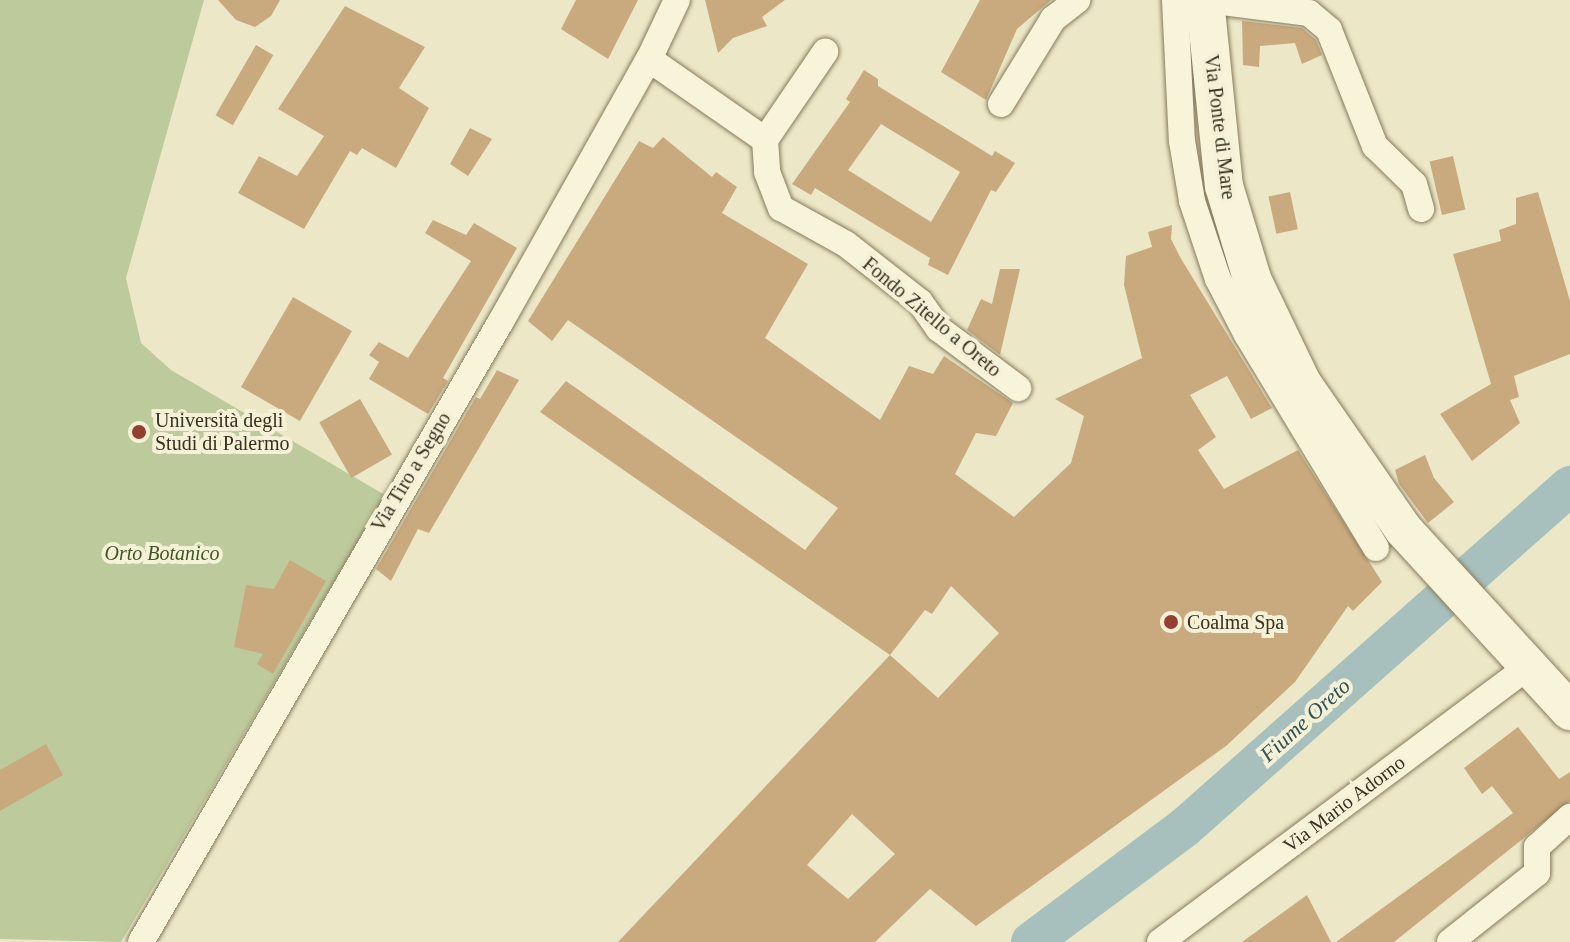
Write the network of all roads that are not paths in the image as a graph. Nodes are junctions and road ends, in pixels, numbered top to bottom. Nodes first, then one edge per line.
1 (677, 0) edge
2 (1077, 0) edge
3 (1175, 0) edge
4 (1206, 0) edge
5 (825, 52) dead end
6 (649, 59) junction
7 (1001, 104) dead end
8 (765, 140) junction
9 (1421, 209) dead end
10 (1018, 388) dead end
11 (1389, 538) junction
12 (1521, 660) junction
13 (1570, 711) edge
14 (1570, 817) edge
15 (141, 942) edge
16 (1160, 942) edge
17 (1450, 942) edge

1 - 6 street, Via Tiro a Segno
2 - 7 street
3 - 11 street
4 - 9 street
4 - 11 main road, Via Ponte di Mare
5 - 8 street
6 - 8 street
6 - 15 street, Via Tiro a Segno
8 - 10 street, Fondo Zitello a Oreto
11 - 12 main road, Via Ponte di Mare
12 - 13 main road, Via Ponte di Mare
12 - 16 street, Via Mario Adorno
14 - 17 street

